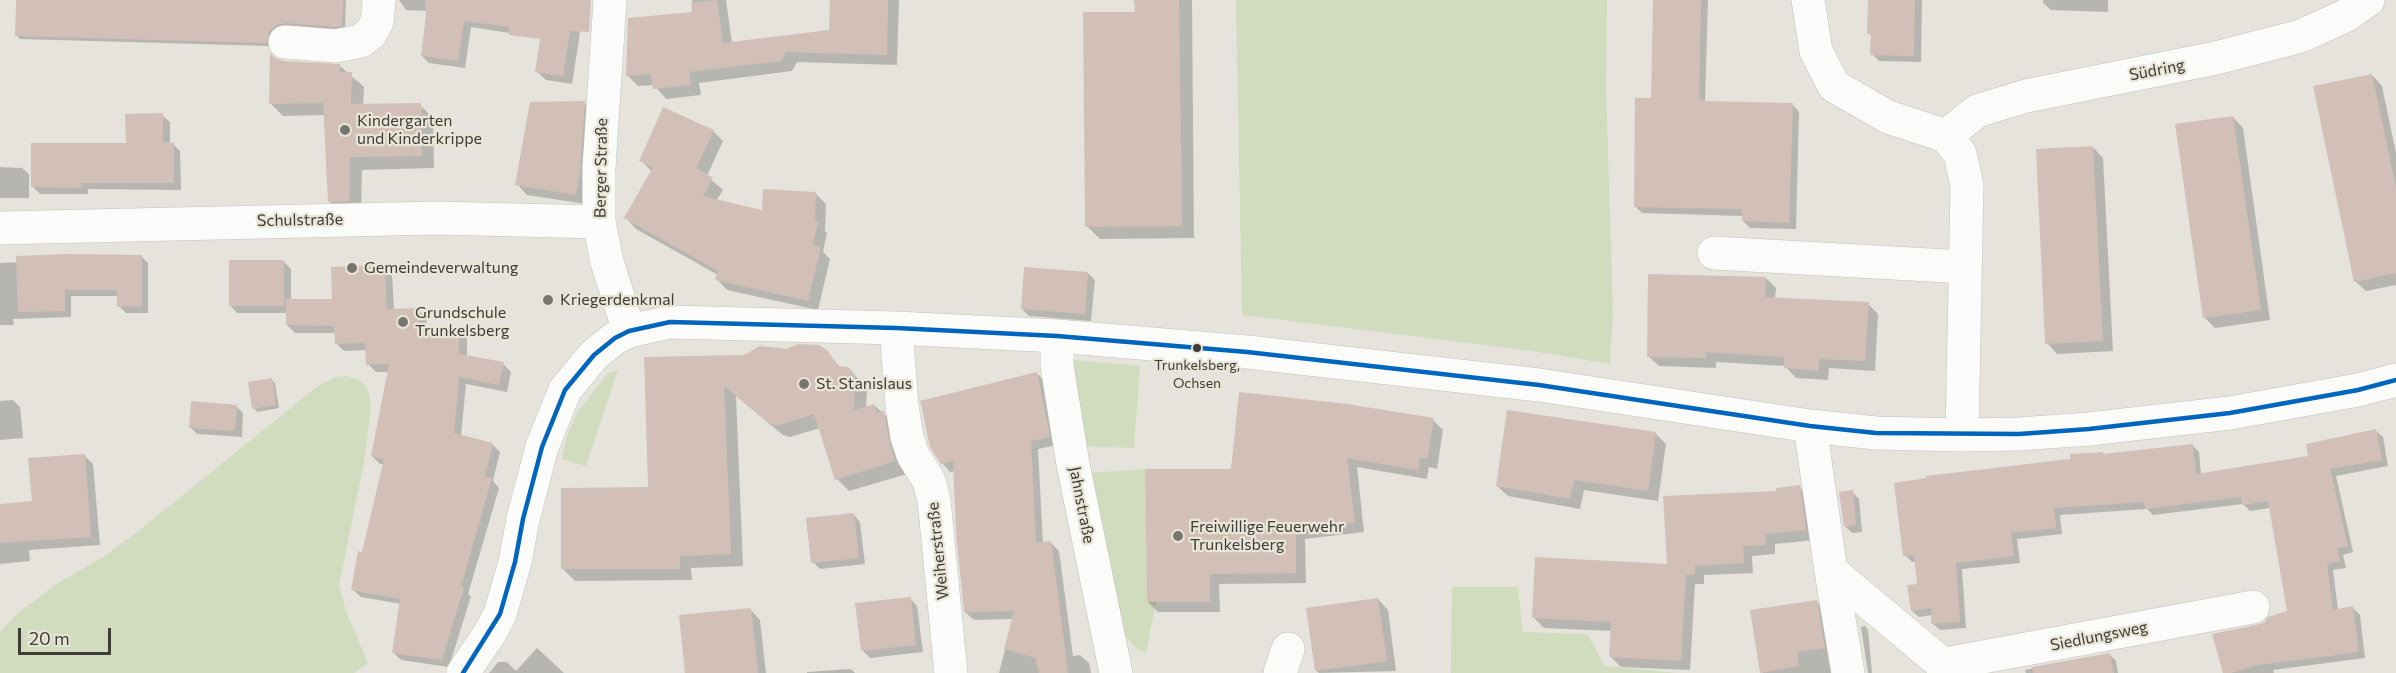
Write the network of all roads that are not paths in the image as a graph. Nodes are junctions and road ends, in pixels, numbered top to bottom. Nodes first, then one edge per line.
1 (379, 0) edge
2 (610, 0) edge
3 (1808, 0) edge
4 (2368, 0) edge
5 (285, 42) dead end
6 (1946, 136) junction
7 (599, 222) junction
8 (0, 228) edge
9 (1714, 253) dead end
10 (1965, 267) junction
11 (896, 328) junction
12 (629, 331) junction
13 (1057, 336) junction
14 (2396, 380) edge
15 (1810, 426) junction
16 (1962, 435) junction
17 (1831, 572) junction
18 (2253, 607) dead end
19 (1949, 669) edge
20 (463, 673) edge
21 (951, 673) edge
22 (1118, 673) edge
23 (1848, 673) edge

1 - 5 street
2 - 7 street, Berger Straße
3 - 6 street
4 - 6 street, Südring
6 - 10 street
7 - 8 street, Schulstraße
7 - 12 street, Berger Straße
9 - 10 street
10 - 16 street
11 - 12 street
11 - 13 street
11 - 21 street, Weiherstraße
12 - 20 street
13 - 15 street
13 - 22 street, Jahnstraße
14 - 16 street
15 - 16 street
15 - 17 street
17 - 19 street
17 - 23 street
18 - 19 street, Siedlungsweg

